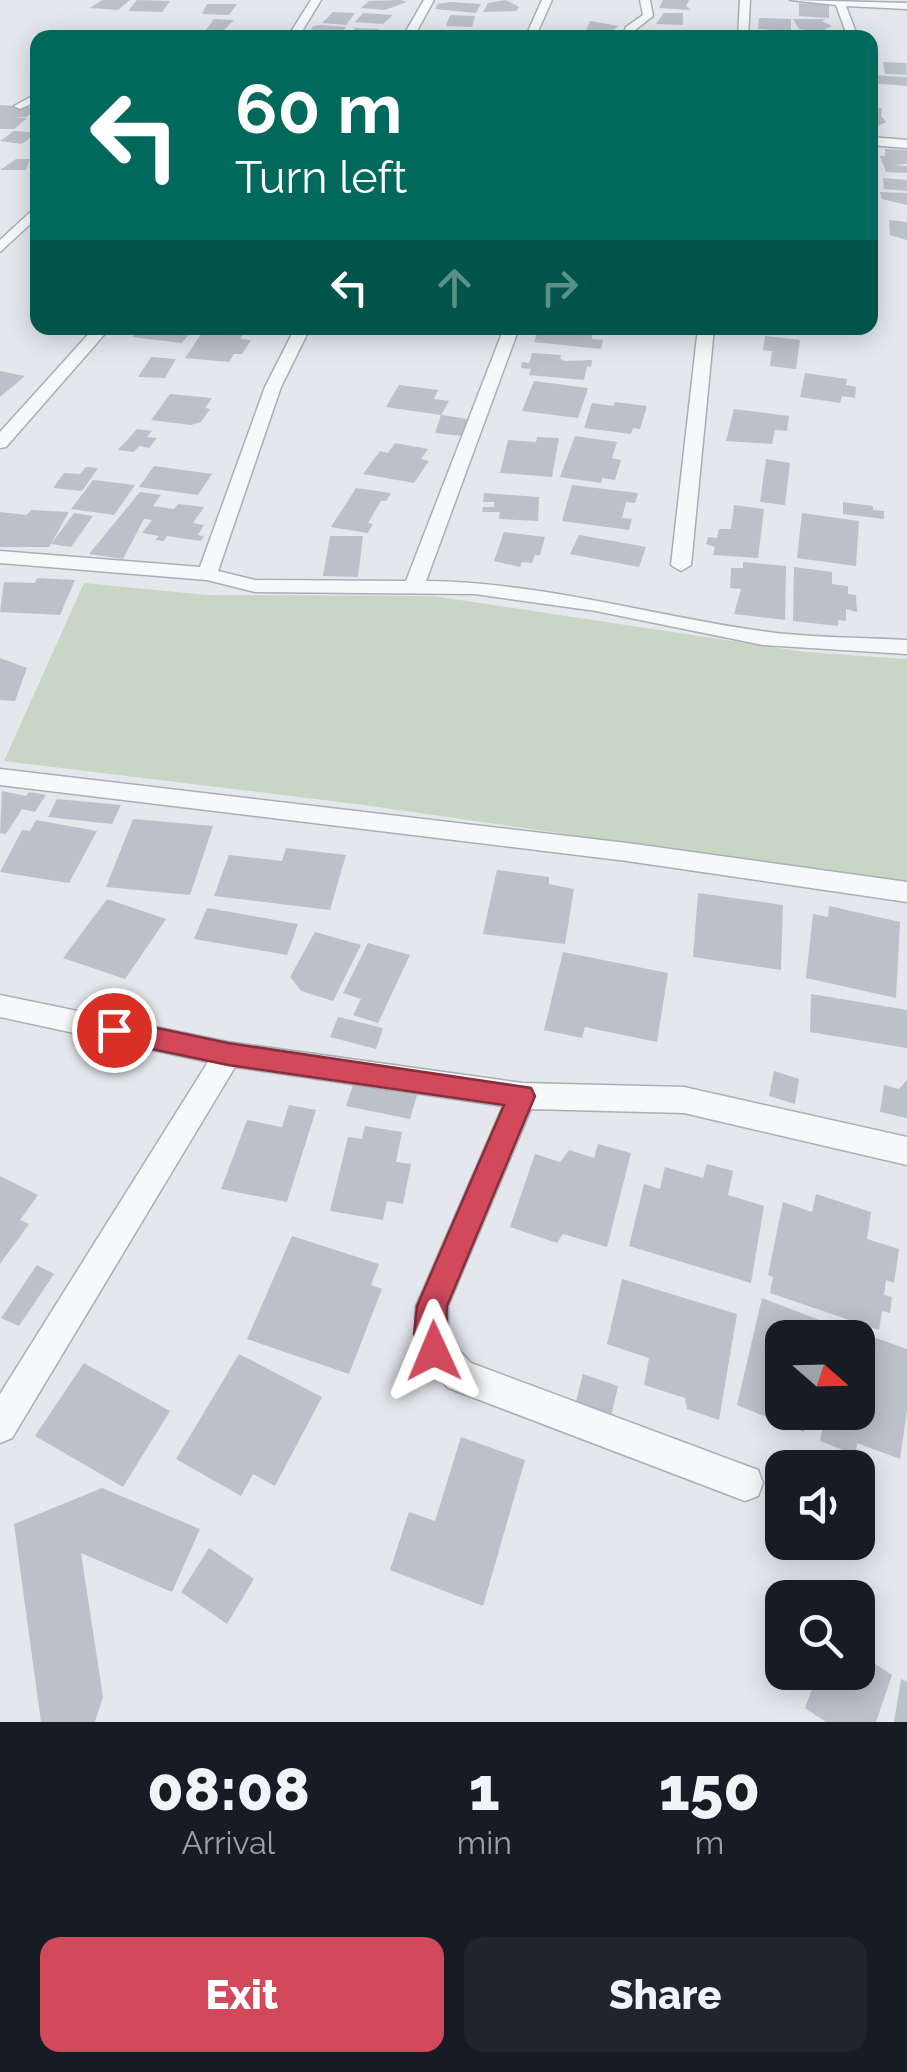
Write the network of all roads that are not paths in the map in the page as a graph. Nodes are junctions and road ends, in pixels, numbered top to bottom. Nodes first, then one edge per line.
1 (316, 0) edge
2 (429, 0) edge
3 (547, 0) edge
4 (645, 0) edge
5 (745, 0) edge
6 (794, 0) edge
7 (840, 2) edge
8 (907, 6) edge
9 (297, 30) edge
10 (412, 30) edge
11 (534, 30) edge
12 (630, 30) edge
13 (743, 30) edge
14 (850, 30) edge
15 (30, 100) edge
16 (20, 106) dead end
17 (878, 142) edge
18 (907, 144) edge
19 (30, 217) edge
20 (0, 248) edge
21 (96, 335) edge
22 (298, 335) edge
23 (509, 335) edge
24 (705, 335) edge
25 (0, 443) edge
26 (0, 558) edge
27 (681, 565) dead end
28 (207, 574) junction
29 (414, 585) junction
30 (907, 647) edge
31 (0, 778) edge
32 (907, 892) edge
33 (0, 1006) edge
34 (228, 1054) junction
35 (522, 1096) junction
36 (907, 1151) edge
37 (0, 1426) edge
38 (744, 1483) dead end

1 - 9 street
2 - 10 street
3 - 11 street
4 - 12 street
5 - 13 street
6 - 7 street
7 - 8 street
7 - 14 street
15 - 16 street
17 - 18 street
19 - 20 street
21 - 25 street
22 - 28 street
23 - 29 street
24 - 27 street
26 - 28 street
28 - 29 street
29 - 30 street
31 - 32 street
33 - 34 street
34 - 35 street
34 - 37 street
35 - 36 street
35 - 38 street

